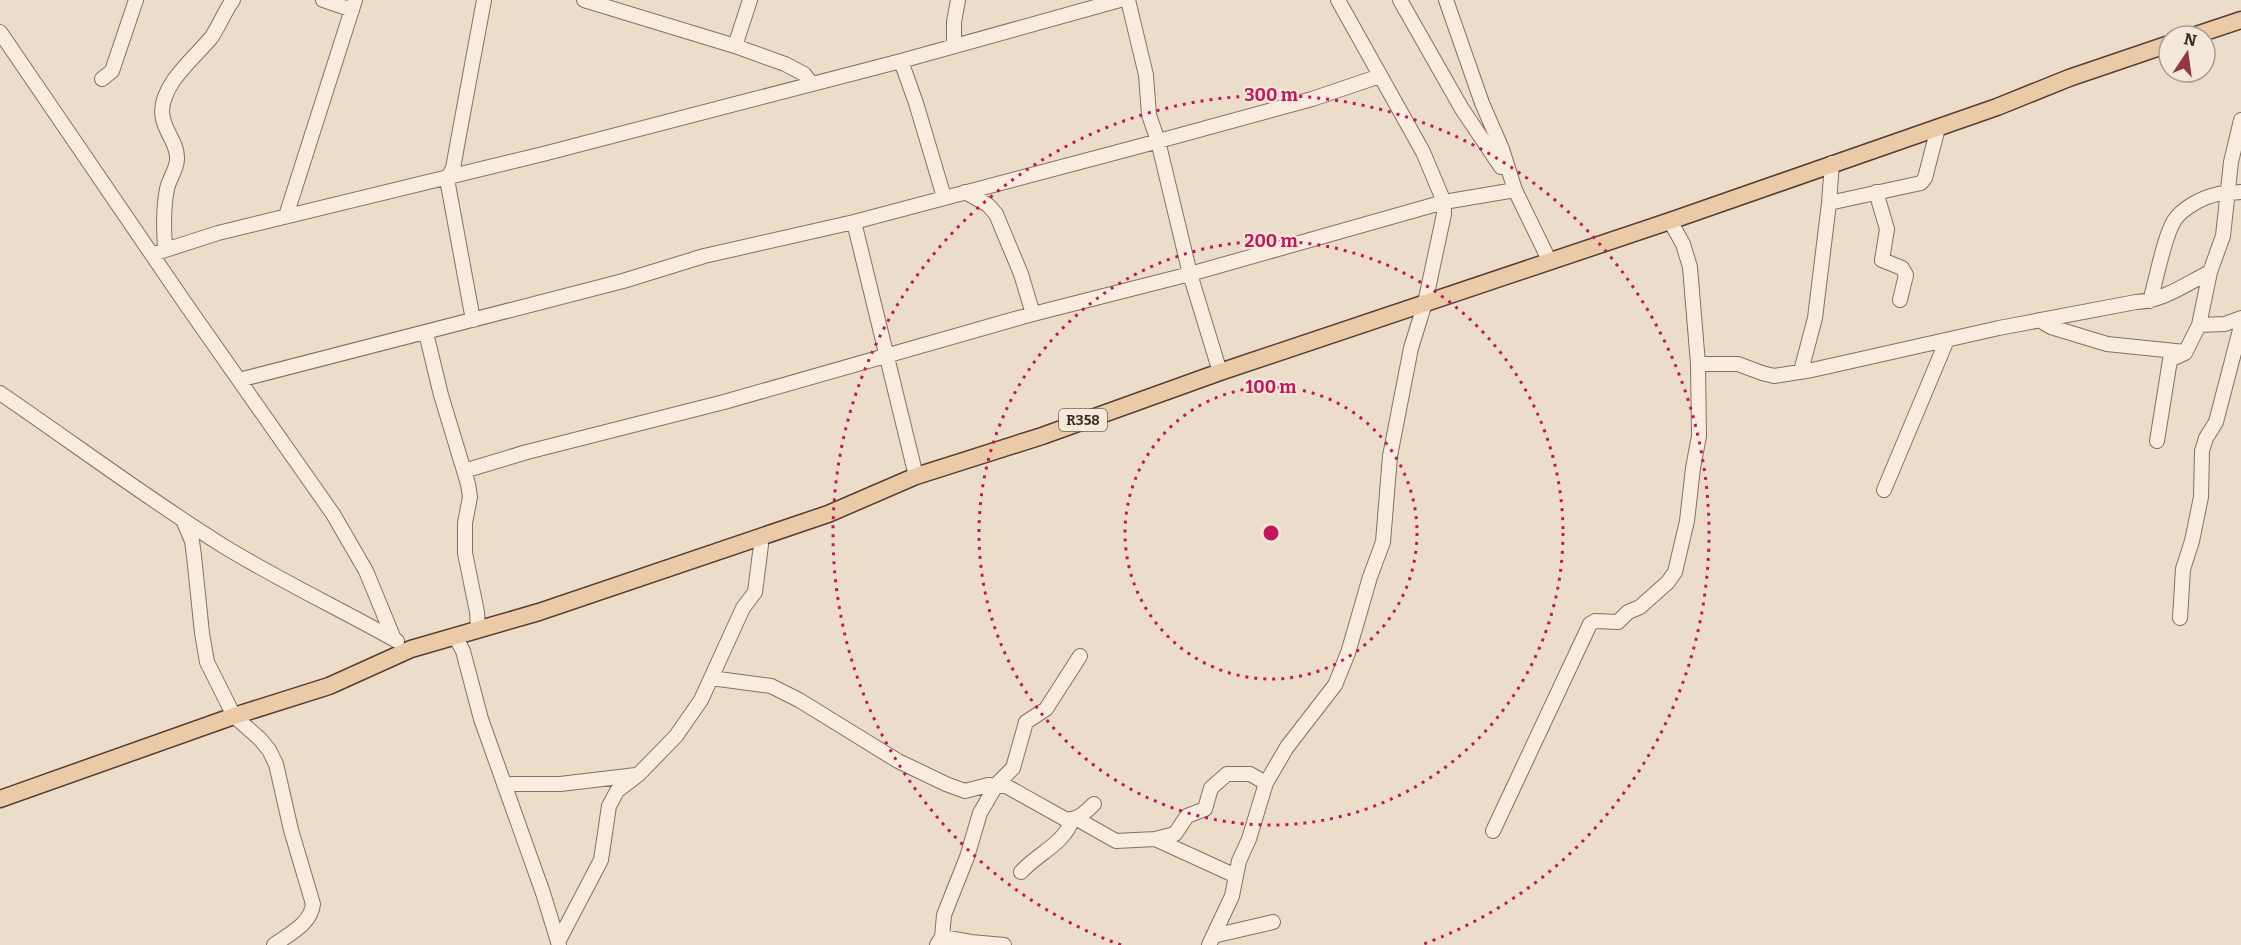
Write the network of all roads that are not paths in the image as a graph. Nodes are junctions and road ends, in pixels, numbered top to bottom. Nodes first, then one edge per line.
1 (136, 0) edge
2 (233, 0) edge
3 (323, 0) edge
4 (484, 0) edge
5 (584, 0) edge
6 (750, 0) edge
7 (958, 0) edge
8 (1120, 0) edge
9 (1128, 0) edge
10 (1400, 0) edge
11 (1446, 0) edge
12 (1341, 1) edge
13 (1091, 4) edge
14 (353, 5) edge
15 (2241, 20) edge
16 (2217, 28) edge
17 (0, 32) edge
18 (954, 45) junction
19 (735, 46) junction
20 (2157, 48) edge
21 (901, 61) junction
22 (1380, 76) junction
23 (102, 79) dead end
24 (811, 83) junction
25 (2241, 120) edge
26 (1938, 128) junction
27 (1158, 141) junction
28 (1832, 163) junction
29 (447, 179) junction
30 (1514, 190) junction
31 (965, 192) junction
32 (1876, 192) junction
33 (2234, 193) edge
34 (944, 197) junction
35 (1444, 202) junction
36 (1830, 203) junction
37 (286, 216) junction
38 (1670, 221) junction
39 (854, 222) junction
40 (159, 252) junction
41 (1549, 260) junction
42 (2210, 272) junction
43 (1190, 274) junction
44 (1900, 300) dead end
45 (2150, 301) junction
46 (1425, 303) junction
47 (1033, 314) junction
48 (2241, 318) edge
49 (473, 320) junction
50 (2039, 320) junction
51 (2199, 325) junction
52 (2241, 326) edge
53 (426, 333) junction
54 (1947, 340) junction
55 (2185, 352) junction
56 (886, 355) junction
57 (1698, 364) junction
58 (1801, 371) junction
59 (1220, 372) junction
60 (239, 380) junction
61 (0, 393) edge
62 (2157, 441) dead end
63 (464, 471) junction
64 (916, 476) junction
65 (1884, 490) dead end
66 (183, 520) junction
67 (758, 537) junction
68 (2180, 618) dead end
69 (478, 629) junction
70 (455, 636) junction
71 (394, 639) junction
72 (411, 650) junction
73 (1080, 656) dead end
74 (711, 678) junction
75 (234, 716) junction
76 (638, 775) junction
77 (1266, 783) junction
78 (504, 784) junction
79 (997, 784) junction
80 (0, 799) edge
81 (1095, 804) dead end
82 (1075, 819) junction
83 (1492, 831) dead end
84 (1155, 840) junction
85 (1021, 872) dead end
86 (1236, 876) junction
87 (1273, 922) dead end
88 (1211, 940) edge
89 (940, 941) edge
90 (283, 942) edge
91 (559, 944) edge
92 (1004, 945) edge

1 - 23 street
2 - 40 street
3 - 14 street
4 - 29 street
5 - 19 street
6 - 19 street
7 - 18 street
8 - 13 street
9 - 27 street
10 - 30 street
11 - 30 street
12 - 22 street
13 - 18 street
14 - 37 street
15 - 16 main road
17 - 40 street
18 - 21 street
19 - 24 street
20 - 26 main road, R358
21 - 24 street
21 - 34 street
22 - 27 street
22 - 35 street
24 - 29 street
25 - 33 street
26 - 28 main road, R358
26 - 32 street
27 - 31 street
27 - 43 street
28 - 36 street
28 - 38 main road, R358
29 - 37 street
29 - 49 street
30 - 35 street
30 - 41 street
31 - 34 street
31 - 47 street
32 - 36 street
32 - 44 street
33 - 42 street
33 - 45 street
34 - 39 street
35 - 43 street
35 - 46 street
36 - 58 street
37 - 40 street
38 - 41 main road, R358
38 - 57 street
39 - 49 street
39 - 56 street
40 - 60 street
41 - 46 main road, R358
42 - 45 street
42 - 51 street
43 - 47 street
43 - 59 street
45 - 50 street
46 - 59 main road, R358
46 - 77 street
47 - 56 street
48 - 51 street
49 - 53 street
50 - 54 street
50 - 55 street
51 - 55 street
52 - 68 street
53 - 60 street
53 - 63 street
54 - 58 street
54 - 65 street
55 - 62 street
56 - 63 street
56 - 64 street
57 - 58 street
57 - 83 street
59 - 64 main road, R358
60 - 71 street
61 - 66 street
63 - 69 street
64 - 67 main road, R358
66 - 71 street
66 - 75 street
67 - 69 main road, R358
67 - 74 street
69 - 70 main road, R358
70 - 72 main road, R358
70 - 78 street
71 - 72 street
72 - 75 main road, R358
73 - 79 street
74 - 76 street
74 - 79 street
75 - 80 main road, R358
75 - 90 street
76 - 78 street
76 - 91 street
77 - 84 street
77 - 86 street
78 - 91 street
79 - 82 street
79 - 89 street
81 - 82 street
82 - 84 street
82 - 85 street
84 - 86 street
86 - 88 street
87 - 88 street
89 - 92 street

